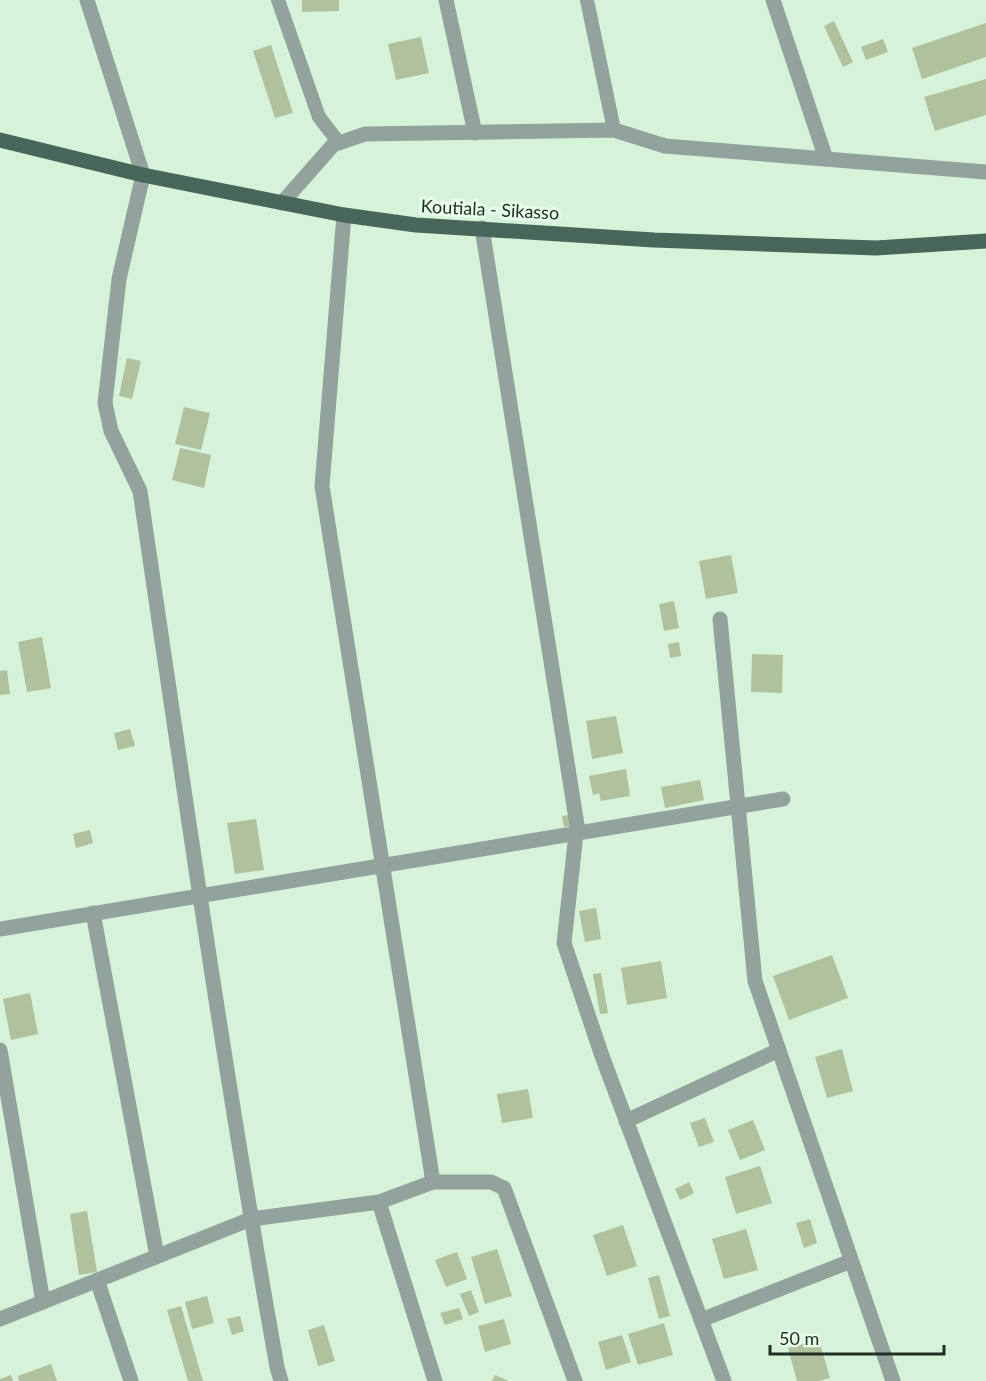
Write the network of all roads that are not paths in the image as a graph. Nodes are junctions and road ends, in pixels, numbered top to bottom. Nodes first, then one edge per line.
1 (87, 0) edge
2 (278, 0) edge
3 (446, 0) edge
4 (586, 0) edge
5 (773, 0) edge
6 (614, 130) junction
7 (475, 134) junction
8 (0, 140) edge
9 (339, 143) junction
10 (826, 159) junction
11 (986, 172) edge
12 (143, 175) junction
13 (282, 203) junction
14 (344, 215) junction
15 (482, 228) junction
16 (986, 241) edge
17 (720, 619) dead end
18 (783, 799) dead end
19 (738, 806) junction
20 (576, 833) junction
21 (383, 865) junction
22 (200, 896) junction
23 (93, 913) junction
24 (0, 929) edge
25 (0, 1050) edge
26 (779, 1050) junction
27 (627, 1121) junction
28 (433, 1182) junction
29 (379, 1202) junction
30 (250, 1219) junction
31 (157, 1256) junction
32 (851, 1261) junction
33 (96, 1280) junction
34 (43, 1302) junction
35 (0, 1319) edge
36 (701, 1320) junction
37 (131, 1381) edge
38 (281, 1381) edge
39 (435, 1381) edge
40 (575, 1381) edge
41 (724, 1381) edge
42 (893, 1381) edge

1 - 12 street
2 - 9 lane
3 - 7 street
4 - 6 lane
5 - 10 street
6 - 7 street
6 - 10 street
7 - 9 street
8 - 12 main road, Koutiala - Sikasso
9 - 13 street
10 - 11 street
12 - 13 main road, Koutiala - Sikasso
12 - 22 street
13 - 14 main road, Koutiala - Sikasso
14 - 15 main road, Koutiala - Sikasso
14 - 21 street
15 - 16 main road, Koutiala - Sikasso
15 - 20 street
17 - 19 street
18 - 19 street
19 - 20 street
19 - 26 street
20 - 21 street
20 - 27 street
21 - 22 street
21 - 28 street
22 - 23 street
22 - 30 street
23 - 24 street
23 - 31 street
25 - 34 street
26 - 27 street
26 - 32 street
27 - 36 street
28 - 29 street
28 - 40 street
29 - 30 street
29 - 39 street
30 - 31 street
30 - 38 street
31 - 33 street
32 - 36 street
32 - 42 street
33 - 34 street
33 - 37 street
34 - 35 street
36 - 41 street

